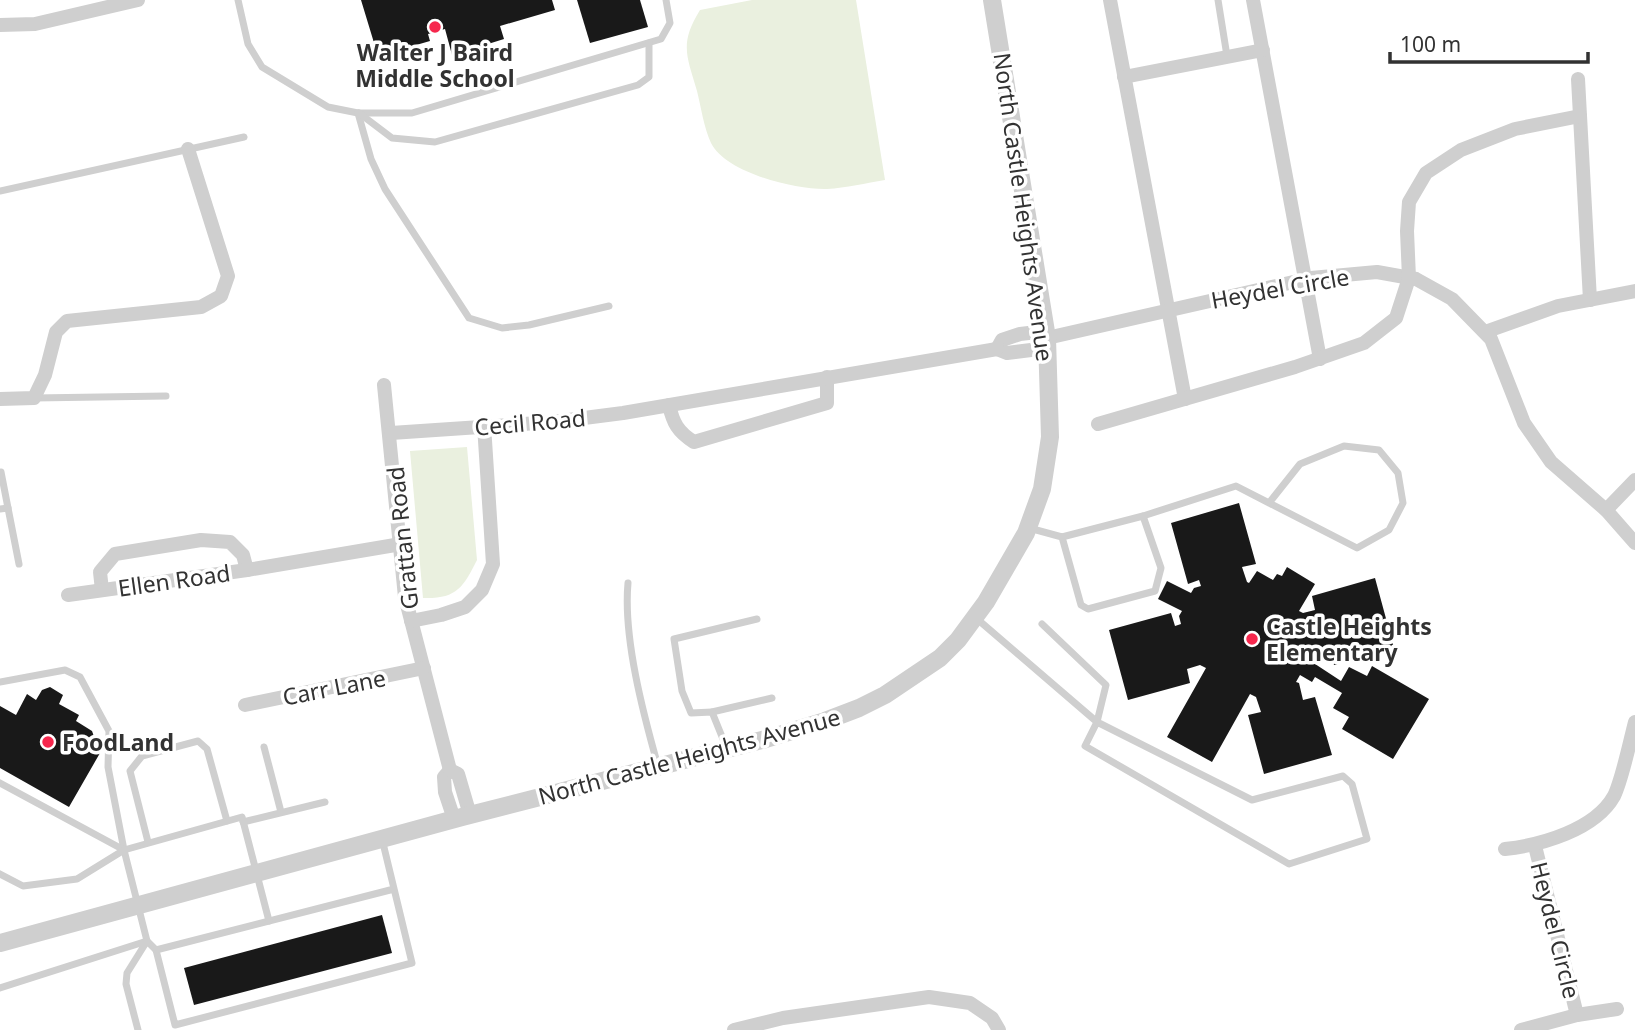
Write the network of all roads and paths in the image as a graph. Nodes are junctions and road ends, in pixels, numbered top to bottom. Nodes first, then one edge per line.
1 (138, 0) edge
2 (238, 0) edge
3 (666, 0) edge
4 (992, 0) edge
5 (1110, 0) edge
6 (1218, 0) edge
7 (1253, 0) edge
8 (0, 26) edge
9 (649, 43) junction
10 (1263, 50) junction
11 (1227, 57) junction
12 (1124, 77) junction
13 (1578, 79) dead end
14 (358, 113) junction
15 (1580, 116) junction
16 (243, 136) dead end
17 (188, 149) junction
18 (0, 191) edge
19 (1409, 278) junction
20 (1306, 279) junction
21 (1635, 291) edge
22 (1590, 299) junction
23 (609, 306) dead end
24 (1167, 310) junction
25 (1485, 332) junction
26 (1047, 339) junction
27 (997, 349) joint
28 (1320, 359) junction
29 (827, 377) junction
30 (384, 385) dead end
31 (166, 396) dead end
32 (34, 398) junction
33 (0, 399) edge
34 (1185, 399) junction
35 (669, 405) junction
36 (1098, 424) dead end
37 (484, 425) junction
38 (391, 433) junction
39 (1, 472) edge
40 (1635, 480) edge
41 (1269, 503) junction
42 (4, 508) edge
43 (1606, 510) junction
44 (1143, 516) junction
45 (1028, 527) junction
46 (1062, 537) junction
47 (1635, 543) edge
48 (401, 544) junction
49 (19, 564) dead end
50 (247, 570) junction
51 (628, 583) dead end
52 (102, 590) junction
53 (68, 595) dead end
54 (975, 617) junction
55 (757, 619) dead end
56 (411, 621) junction
57 (1042, 624) dead end
58 (424, 668) junction
59 (0, 682) edge
60 (772, 698) dead end
61 (245, 705) dead end
62 (712, 712) junction
63 (1097, 722) junction
64 (1635, 722) edge
65 (264, 747) dead end
66 (727, 749) junction
67 (658, 767) junction
68 (0, 783) edge
69 (325, 802) dead end
70 (281, 812) junction
71 (462, 817) junction
72 (227, 821) junction
73 (243, 822) junction
74 (382, 839) junction
75 (148, 842) junction
76 (1535, 846) junction
77 (1505, 849) dead end
78 (124, 850) junction
79 (257, 873) junction
80 (0, 874) edge
81 (394, 889) junction
82 (138, 906) junction
83 (269, 921) junction
84 (146, 941) junction
85 (0, 943) edge
86 (156, 950) junction
87 (0, 988) edge
88 (1617, 1009) dead end
89 (1577, 1015) junction
90 (138, 1030) edge
91 (734, 1030) edge
92 (999, 1030) edge
93 (1521, 1030) edge

1 - 8 street
2 - 14 lane
3 - 9 lane
4 - 26 street, North Castle Heights Avenue
5 - 12 street
6 - 11 lane
7 - 10 street
9 - 14 lane
9 - 14 lane
10 - 11 street
10 - 20 street
11 - 12 street
12 - 24 street
13 - 15 street
14 - 23 lane
15 - 19 street
15 - 22 street
16 - 17 lane
17 - 18 lane
17 - 32 street
19 - 20 street, Heydel Circle
19 - 25 street, Heydel Circle
19 - 28 street
20 - 24 street, Heydel Circle
20 - 28 street
21 - 22 street
22 - 25 street
24 - 26 street, Heydel Circle
24 - 34 street
25 - 43 street, Heydel Circle
26 - 27 street, Heydel Circle
26 - 45 street, North Castle Heights Avenue
27 - 29 street, Cecil Road
28 - 34 street
29 - 35 street, Cecil Road
29 - 35 street
30 - 38 street, Grattan Road
31 - 32 lane
32 - 33 street
34 - 36 street
35 - 37 street, Cecil Road
37 - 38 street, Cecil Road
37 - 56 street
38 - 48 street, Grattan Road
39 - 42 lane
40 - 43 street
41 - 41 lane
41 - 44 lane
42 - 49 lane
43 - 47 street, Heydel Circle
44 - 46 lane
44 - 46 lane
45 - 46 lane
45 - 54 street, North Castle Heights Avenue
48 - 50 street, Ellen Road
48 - 56 street, Grattan Road
50 - 52 street, Ellen Road
50 - 52 street, Ellen Road
51 - 67 lane
52 - 53 street, Ellen Road
54 - 63 lane
54 - 66 street, North Castle Heights Avenue
55 - 62 lane
56 - 58 street, Grattan Road
57 - 63 lane
58 - 61 street, Carr Lane
58 - 71 street, Grattan Road
59 - 78 lane
60 - 62 lane
62 - 66 lane
63 - 63 lane
64 - 76 street, Heydel Circle
65 - 70 lane
66 - 67 street, North Castle Heights Avenue
67 - 71 street, North Castle Heights Avenue
68 - 78 lane
69 - 70 lane
70 - 73 lane
71 - 74 street, North Castle Heights Avenue
72 - 73 lane
72 - 75 lane
72 - 75 lane
73 - 79 lane
74 - 79 street, North Castle Heights Avenue
74 - 81 lane
75 - 78 lane
76 - 77 street, Heydel Circle
76 - 89 street, Heydel Circle
78 - 80 lane
78 - 82 lane
79 - 82 street, North Castle Heights Avenue
79 - 83 lane
81 - 83 lane
81 - 86 lane
82 - 84 lane
82 - 85 street, North Castle Heights Avenue
83 - 86 lane
84 - 86 lane
84 - 87 lane
84 - 90 lane
88 - 89 street
89 - 93 street
91 - 92 street

